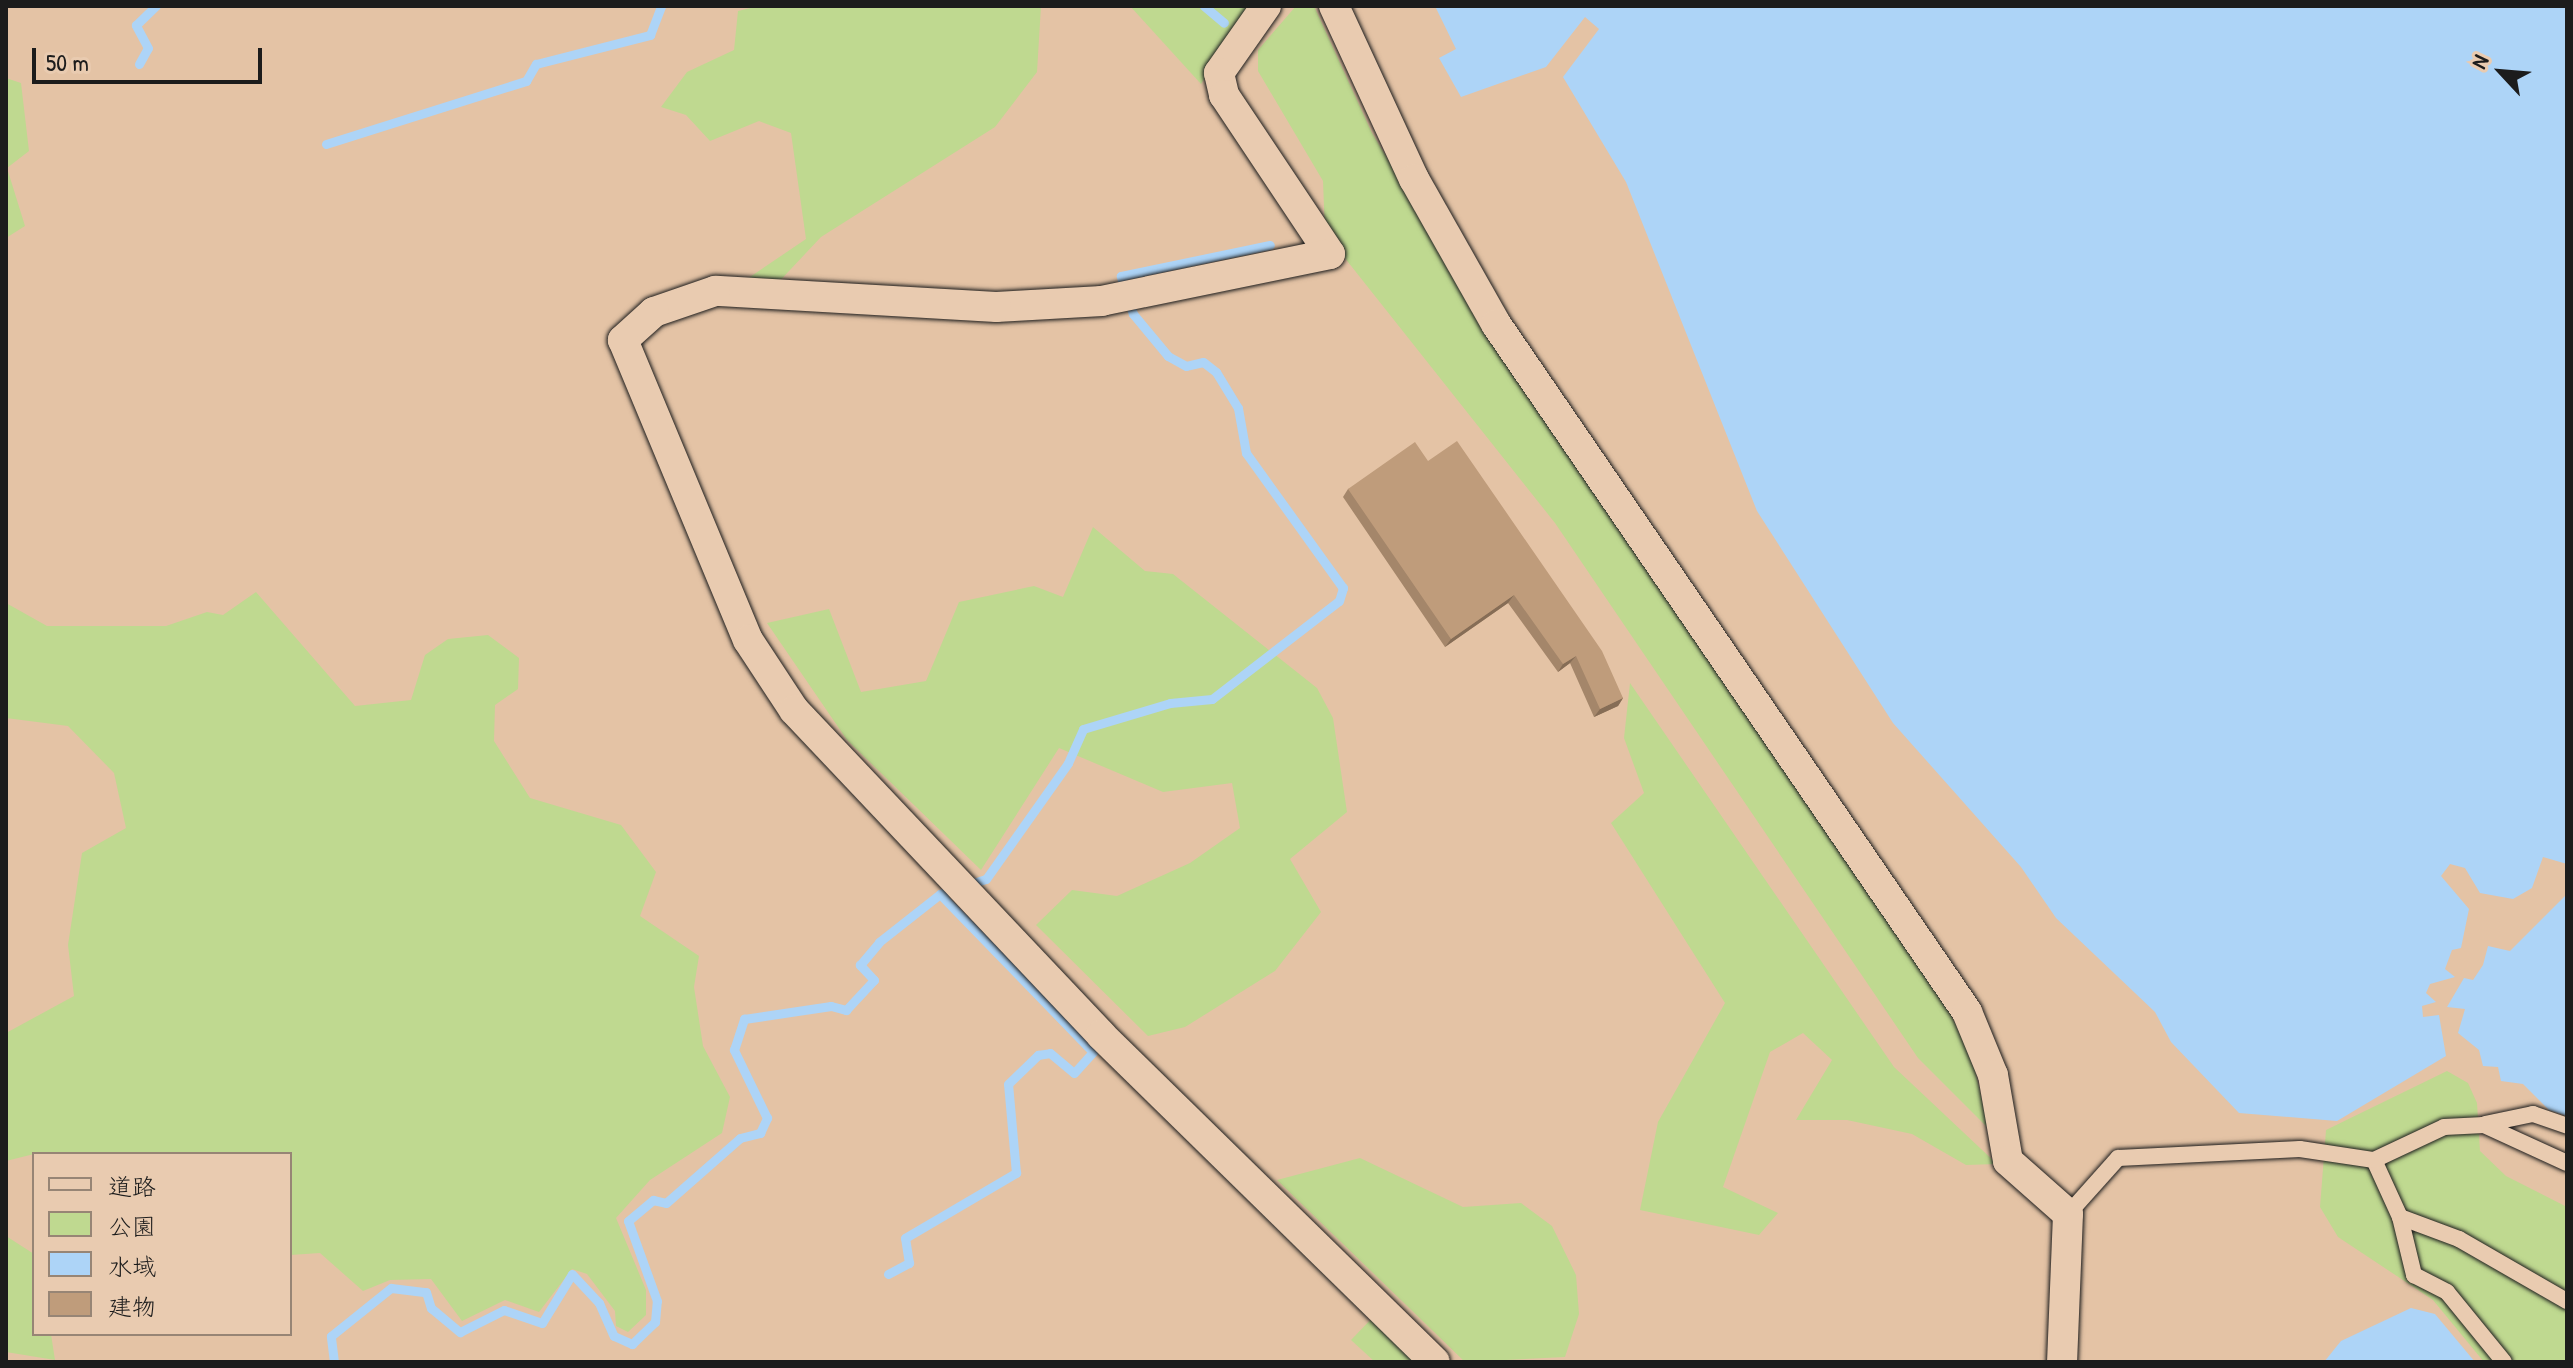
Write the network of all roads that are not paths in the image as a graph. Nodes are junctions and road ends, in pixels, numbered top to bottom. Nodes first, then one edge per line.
1 (1266, 6) edge
2 (1334, 6) edge
3 (2484, 1125) junction
4 (2567, 1126) edge
5 (2374, 1160) junction
6 (2567, 1163) edge
7 (2068, 1214) junction
8 (2400, 1217) junction
9 (2567, 1301) edge
10 (1435, 1362) edge
11 (2062, 1362) edge
12 (2504, 1362) edge

1 - 10 street
2 - 7 street
3 - 4 lane
3 - 5 lane
3 - 6 lane
5 - 7 lane
5 - 8 lane
7 - 11 street
8 - 9 lane
8 - 12 lane

